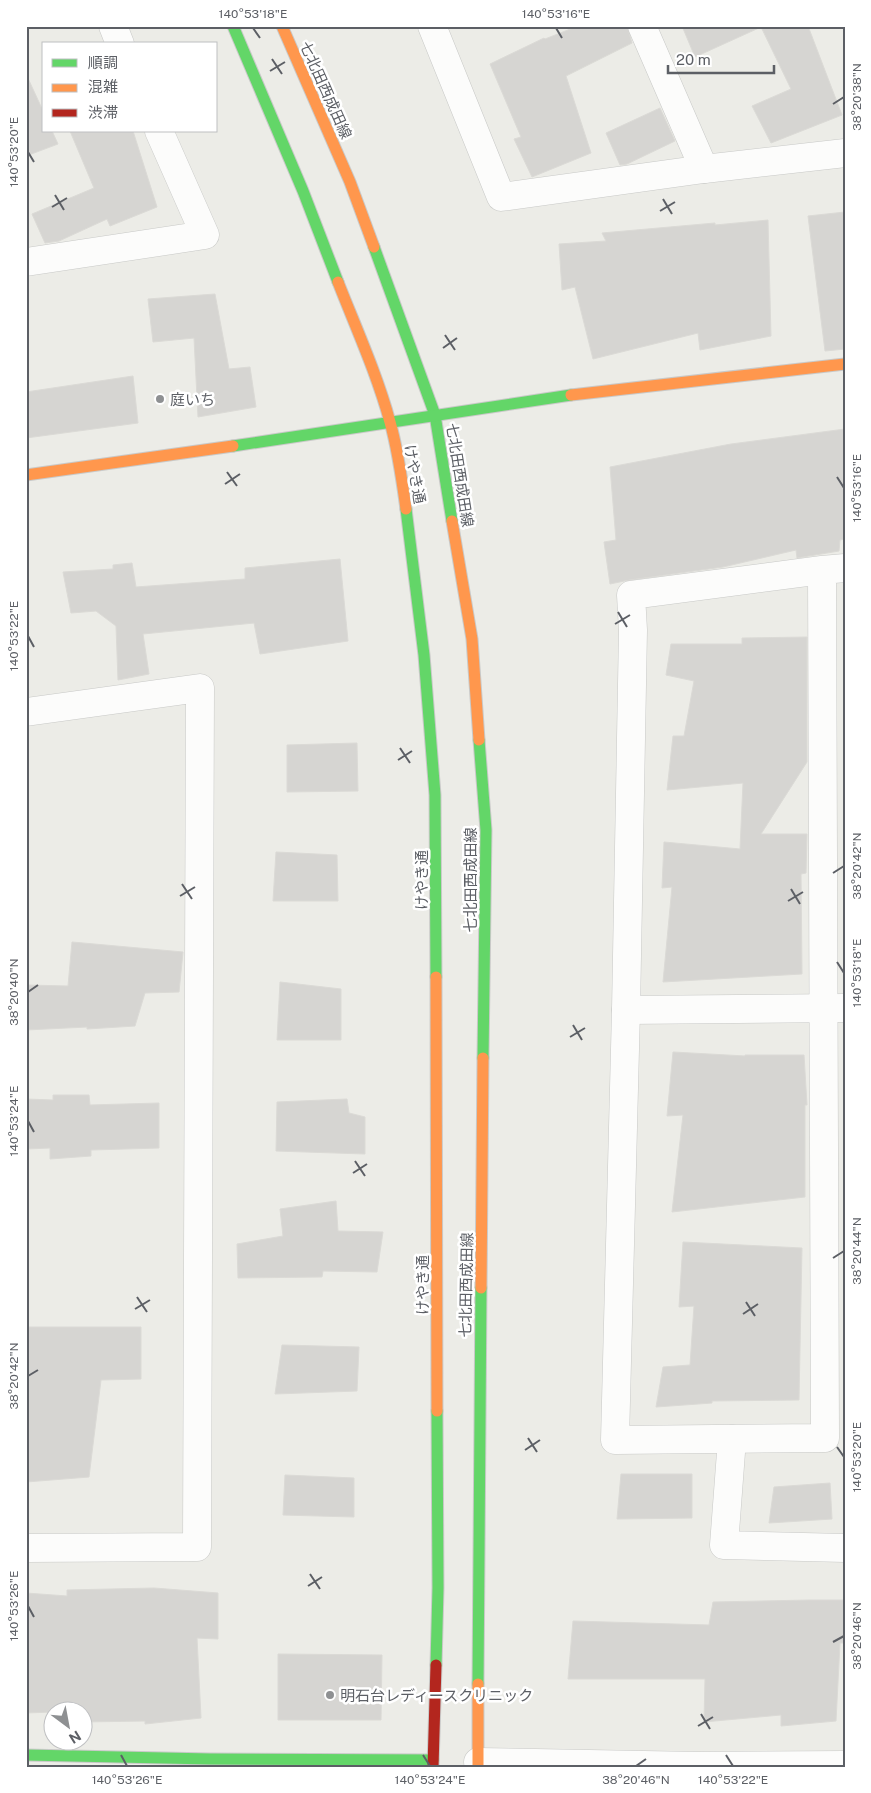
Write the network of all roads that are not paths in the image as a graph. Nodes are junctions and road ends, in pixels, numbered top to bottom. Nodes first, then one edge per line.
1 (113, 26) edge
2 (233, 26) edge
3 (282, 26) edge
4 (432, 26) edge
5 (642, 26) edge
6 (119, 42) edge
7 (159, 132) edge
8 (845, 154) edge
9 (704, 169) junction
10 (26, 262) edge
11 (845, 364) edge
12 (435, 415) junction
13 (390, 422) junction
14 (26, 475) edge
15 (833, 569) edge
16 (26, 712) edge
17 (834, 1008) edge
18 (626, 1010) junction
19 (732, 1439) junction
20 (26, 1548) edge
21 (845, 1548) edge
22 (26, 1755) edge
23 (210, 1763) edge
24 (433, 1764) edge
25 (478, 1764) edge
26 (845, 1765) edge
27 (698, 1766) edge

1 - 6 street
2 - 13 street, けやき通
3 - 12 street, 七北田西成田線
4 - 9 street
5 - 9 street
7 - 10 street
8 - 9 street
11 - 12 street
12 - 13 street
12 - 25 street, 七北田西成田線
13 - 14 street
13 - 24 street, けやき通
15 - 17 street
15 - 18 street
16 - 20 street
17 - 18 street
17 - 19 street
18 - 19 street
19 - 21 street
22 - 23 street
23 - 24 street
25 - 27 street
26 - 27 street

